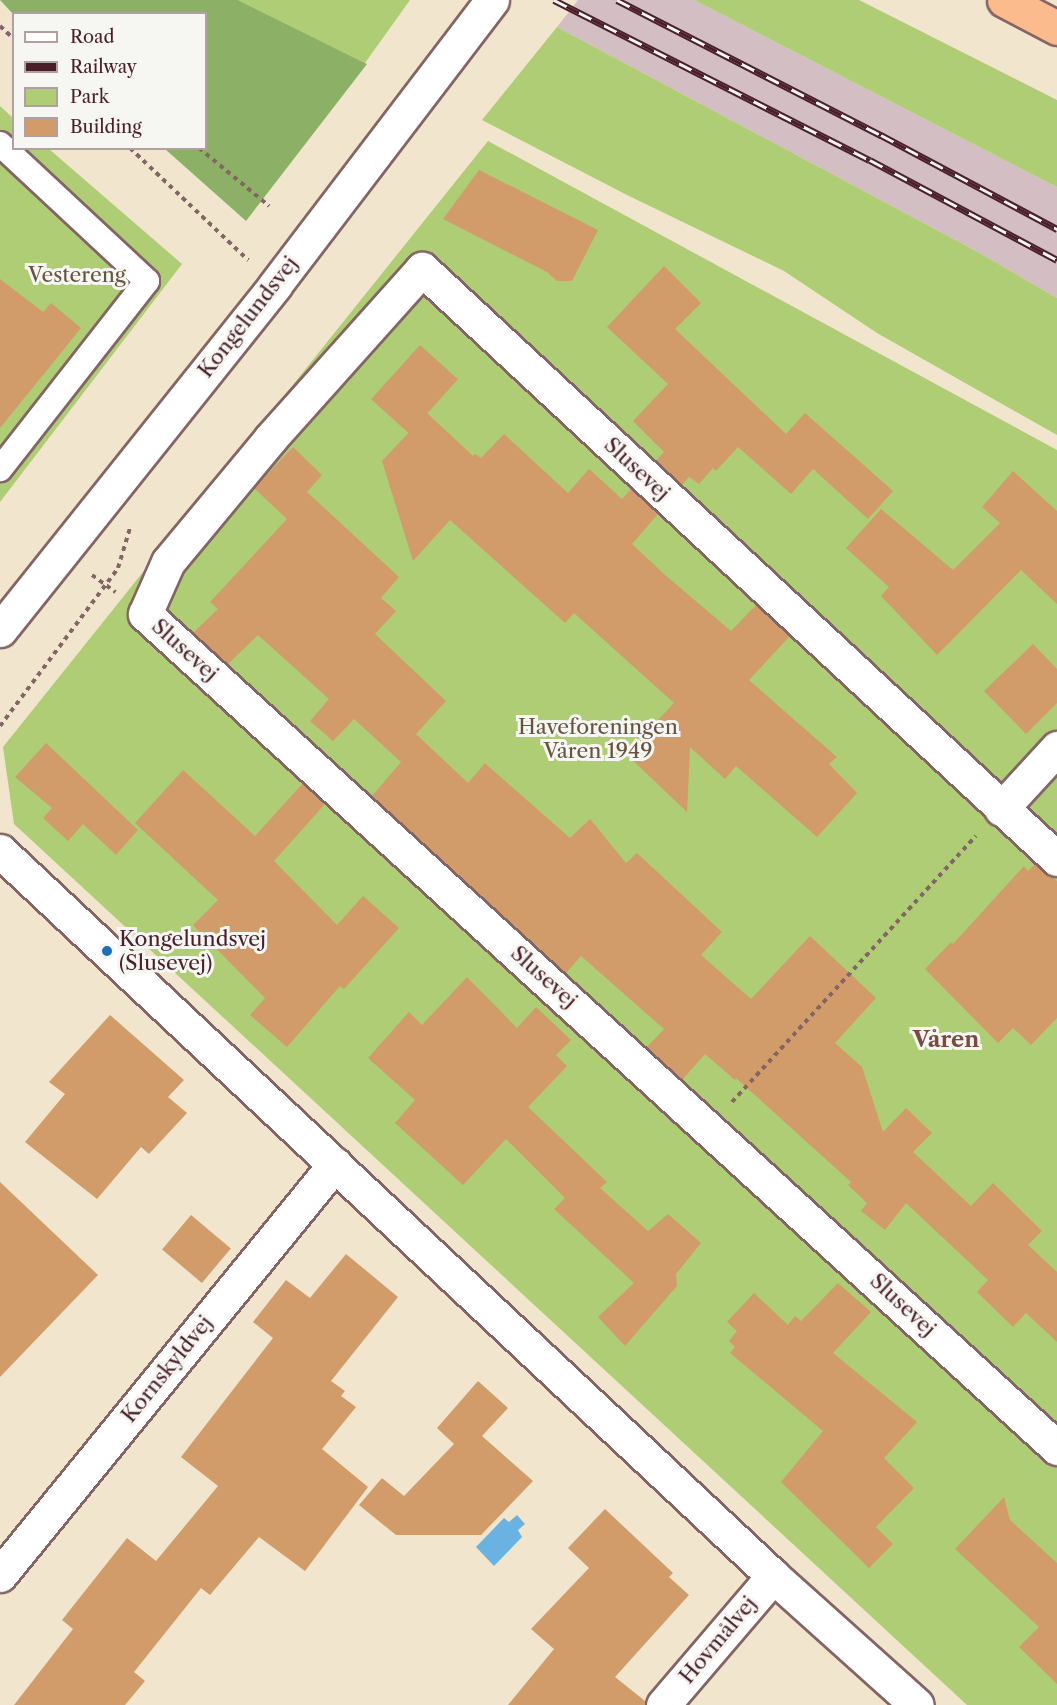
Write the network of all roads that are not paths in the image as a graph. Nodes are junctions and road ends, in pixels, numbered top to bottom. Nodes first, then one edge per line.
1 (492, 0) edge
2 (1004, 0) edge
3 (1057, 28) edge
4 (0, 144) edge
5 (0, 469) edge
6 (0, 630) edge
7 (1057, 748) edge
8 (1001, 808) junction
9 (0, 851) edge
10 (1057, 859) edge
11 (335, 1164) junction
12 (1057, 1448) edge
13 (0, 1575) edge
14 (773, 1576) junction
15 (663, 1705) edge
16 (917, 1705) edge

1 - 6 street, Kongelundsvej
2 - 3 highway
4 - 5 lane
7 - 8 street
8 - 10 street, Slusevej
8 - 12 street, Slusevej
9 - 11 street
11 - 13 street, Kornskyldvej
11 - 14 street
14 - 15 street, Hovmålvej
14 - 16 street

